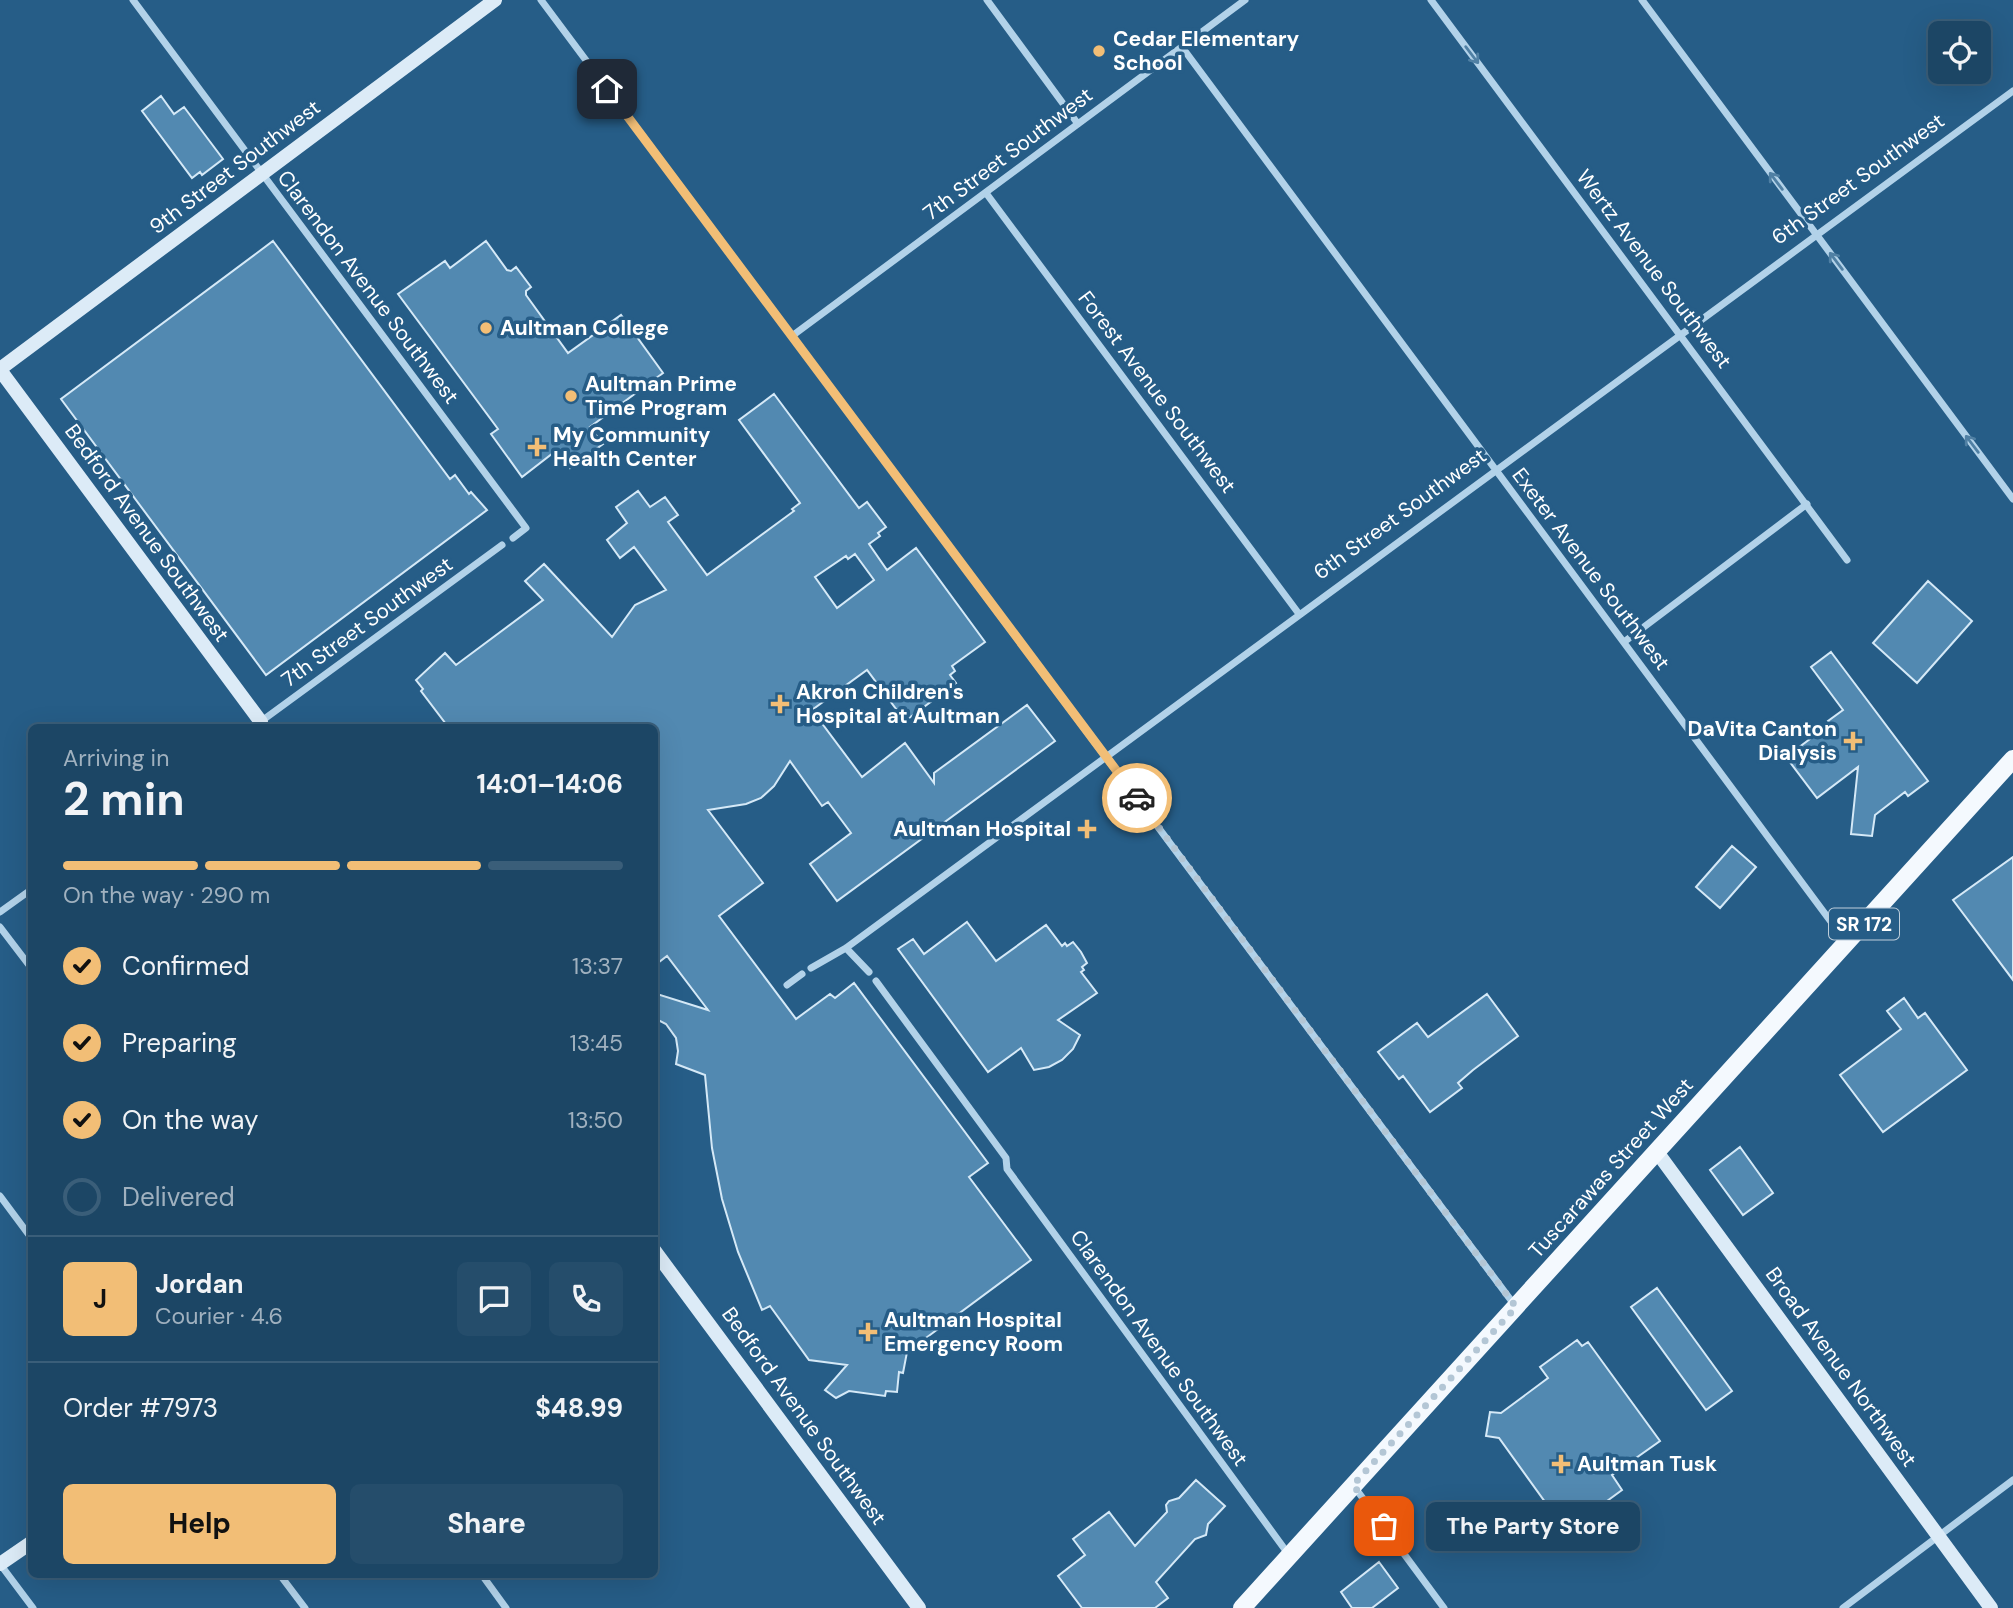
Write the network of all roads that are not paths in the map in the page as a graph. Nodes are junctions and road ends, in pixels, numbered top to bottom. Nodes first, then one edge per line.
1 (133, 0) edge
2 (495, 0) edge
3 (541, 0) edge
4 (987, 0) edge
5 (1245, 0) edge
6 (1432, 0) edge
7 (1642, 0) edge
8 (1182, 47) junction
9 (2013, 91) edge
10 (1078, 124) junction
11 (261, 174) junction
12 (986, 193) junction
13 (1817, 235) junction
14 (1681, 335) junction
15 (792, 336) junction
16 (0, 369) edge
17 (1496, 470) junction
18 (2013, 499) edge
19 (1807, 504) junction
20 (513, 538) dead end
21 (502, 545) dead end
22 (1847, 560) dead end
23 (1299, 614) junction
24 (1624, 642) junction
25 (255, 724) edge
26 (257, 724) edge
27 (1107, 757) junction
28 (2013, 759) edge
29 (28, 892) edge
30 (0, 912) edge
31 (0, 927) edge
32 (1847, 943) junction
33 (846, 948) junction
34 (28, 964) edge
35 (811, 968) dead end
36 (869, 972) dead end
37 (802, 974) dead end
38 (876, 981) dead end
39 (787, 985) dead end
40 (1657, 1152) junction
41 (0, 1196) edge
42 (28, 1234) edge
43 (658, 1255) edge
44 (1516, 1307) junction
45 (2013, 1480) edge
46 (1353, 1485) junction
47 (1938, 1536) junction
48 (28, 1545) edge
49 (1289, 1555) junction
50 (0, 1564) edge
51 (283, 1578) edge
52 (484, 1578) edge
53 (33, 1608) edge
54 (305, 1608) edge
55 (506, 1608) edge
56 (919, 1608) edge
57 (1241, 1608) edge
58 (1444, 1608) edge
59 (1843, 1608) edge
60 (1991, 1608) edge

1 - 11 street, Clarendon Avenue Southwest
2 - 11 street, 9th Street Southwest
3 - 15 street
4 - 10 street
5 - 8 street, 7th Street Southwest
6 -> 14 street, Wertz Avenue Southwest
13 -> 7 street
8 - 10 street, 7th Street Southwest
8 - 17 street, Exeter Avenue Southwest
9 - 13 street, 6th Street Southwest
10 - 12 street, 7th Street Southwest
11 - 16 street, 9th Street Southwest
11 - 20 street, Clarendon Avenue Southwest
12 - 15 street, 7th Street Southwest
12 - 23 street, Forest Avenue Southwest
13 - 14 street, 6th Street Southwest
18 -> 13 street
14 - 17 street, 6th Street Southwest
14 - 19 street, Wertz Avenue Southwest
15 - 27 street
16 - 25 street, Bedford Avenue Southwest
17 - 23 street, 6th Street Southwest
17 - 24 street, Exeter Avenue Southwest
19 - 22 street, Wertz Avenue Southwest
19 - 24 street
21 - 26 street, 7th Street Southwest
23 - 27 street, 6th Street Southwest
24 - 32 street, Exeter Avenue Southwest
27 - 33 street, 6th Street Southwest
27 - 44 street
28 - 32 main road, Tuscarawas Street West / SR 172
29 - 30 street
31 - 34 street
32 - 40 main road, Tuscarawas Street West / SR 172
33 - 35 street, 6th Street Southwest
33 - 36 street
37 - 39 street
38 - 49 street, Clarendon Avenue Southwest
40 - 44 main road, Tuscarawas Street West / SR 172
40 - 47 street, Broad Avenue Northwest
41 - 42 street
43 - 56 street, Bedford Avenue Southwest
44 - 46 main road, Tuscarawas Street West / SR 172
45 - 47 street
46 - 49 main road, Tuscarawas Street West / SR 172
46 - 58 street
47 - 59 street
47 - 60 street, Broad Avenue Northwest
48 - 50 street
49 - 57 main road, Tuscarawas Street West / SR 172
50 - 53 street
51 - 54 street
52 - 55 street

